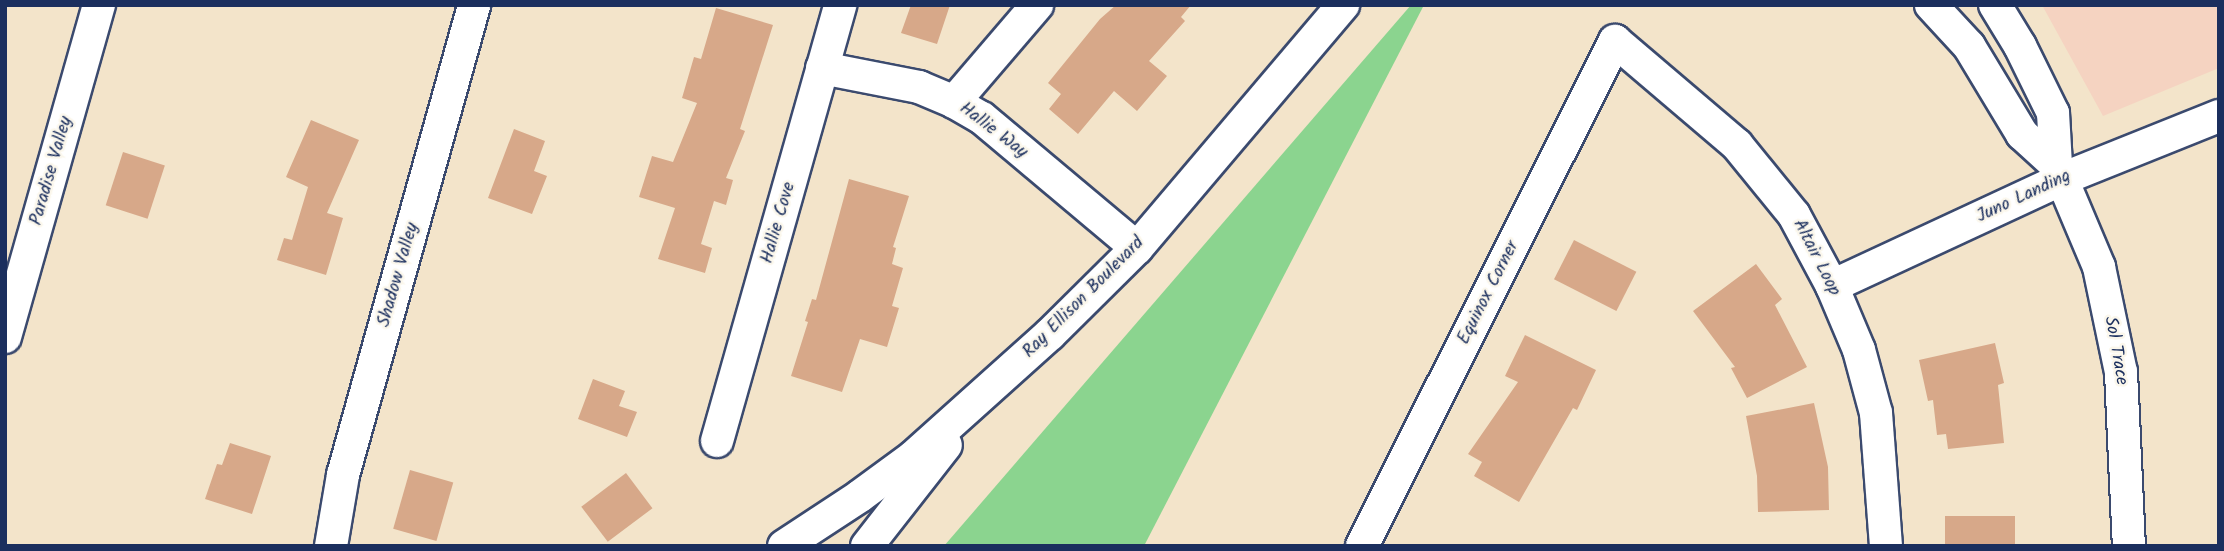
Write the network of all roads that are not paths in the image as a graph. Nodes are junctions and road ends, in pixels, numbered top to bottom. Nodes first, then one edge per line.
1 (99, 5) edge
2 (474, 5) edge
3 (840, 5) edge
4 (1037, 5) edge
5 (1343, 5) edge
6 (1931, 5) edge
7 (1995, 5) edge
8 (1615, 41) joint
9 (822, 68) junction
10 (954, 102) junction
11 (2219, 116) edge
12 (2059, 172) junction
13 (1137, 248) junction
14 (1832, 286) junction
15 (5, 337) edge
16 (981, 399) junction
17 (718, 441) dead end
18 (331, 546) edge
19 (784, 546) edge
20 (867, 546) edge
21 (1362, 546) edge
22 (1886, 546) edge
23 (2129, 546) edge

1 - 15 street, Paradise Valley
2 - 18 street, Shadow Valley
3 - 9 street, Hallie Cove
4 - 10 street
5 - 13 street, Ray Ellison Boulevard
6 - 12 street, Sol Trace
7 - 12 street, Sol Trace
8 - 14 street, Altair Loop
8 - 21 street, Equinox Corner
9 - 10 street, Hallie Way
9 - 17 street, Hallie Cove
10 - 13 street, Hallie Way
11 - 12 street, Juno Landing
12 - 14 street, Juno Landing
12 - 23 street, Sol Trace
13 - 16 street, Ray Ellison Boulevard
14 - 22 street, Altair Loop
16 - 19 street, Ray Ellison Boulevard
16 - 20 street

